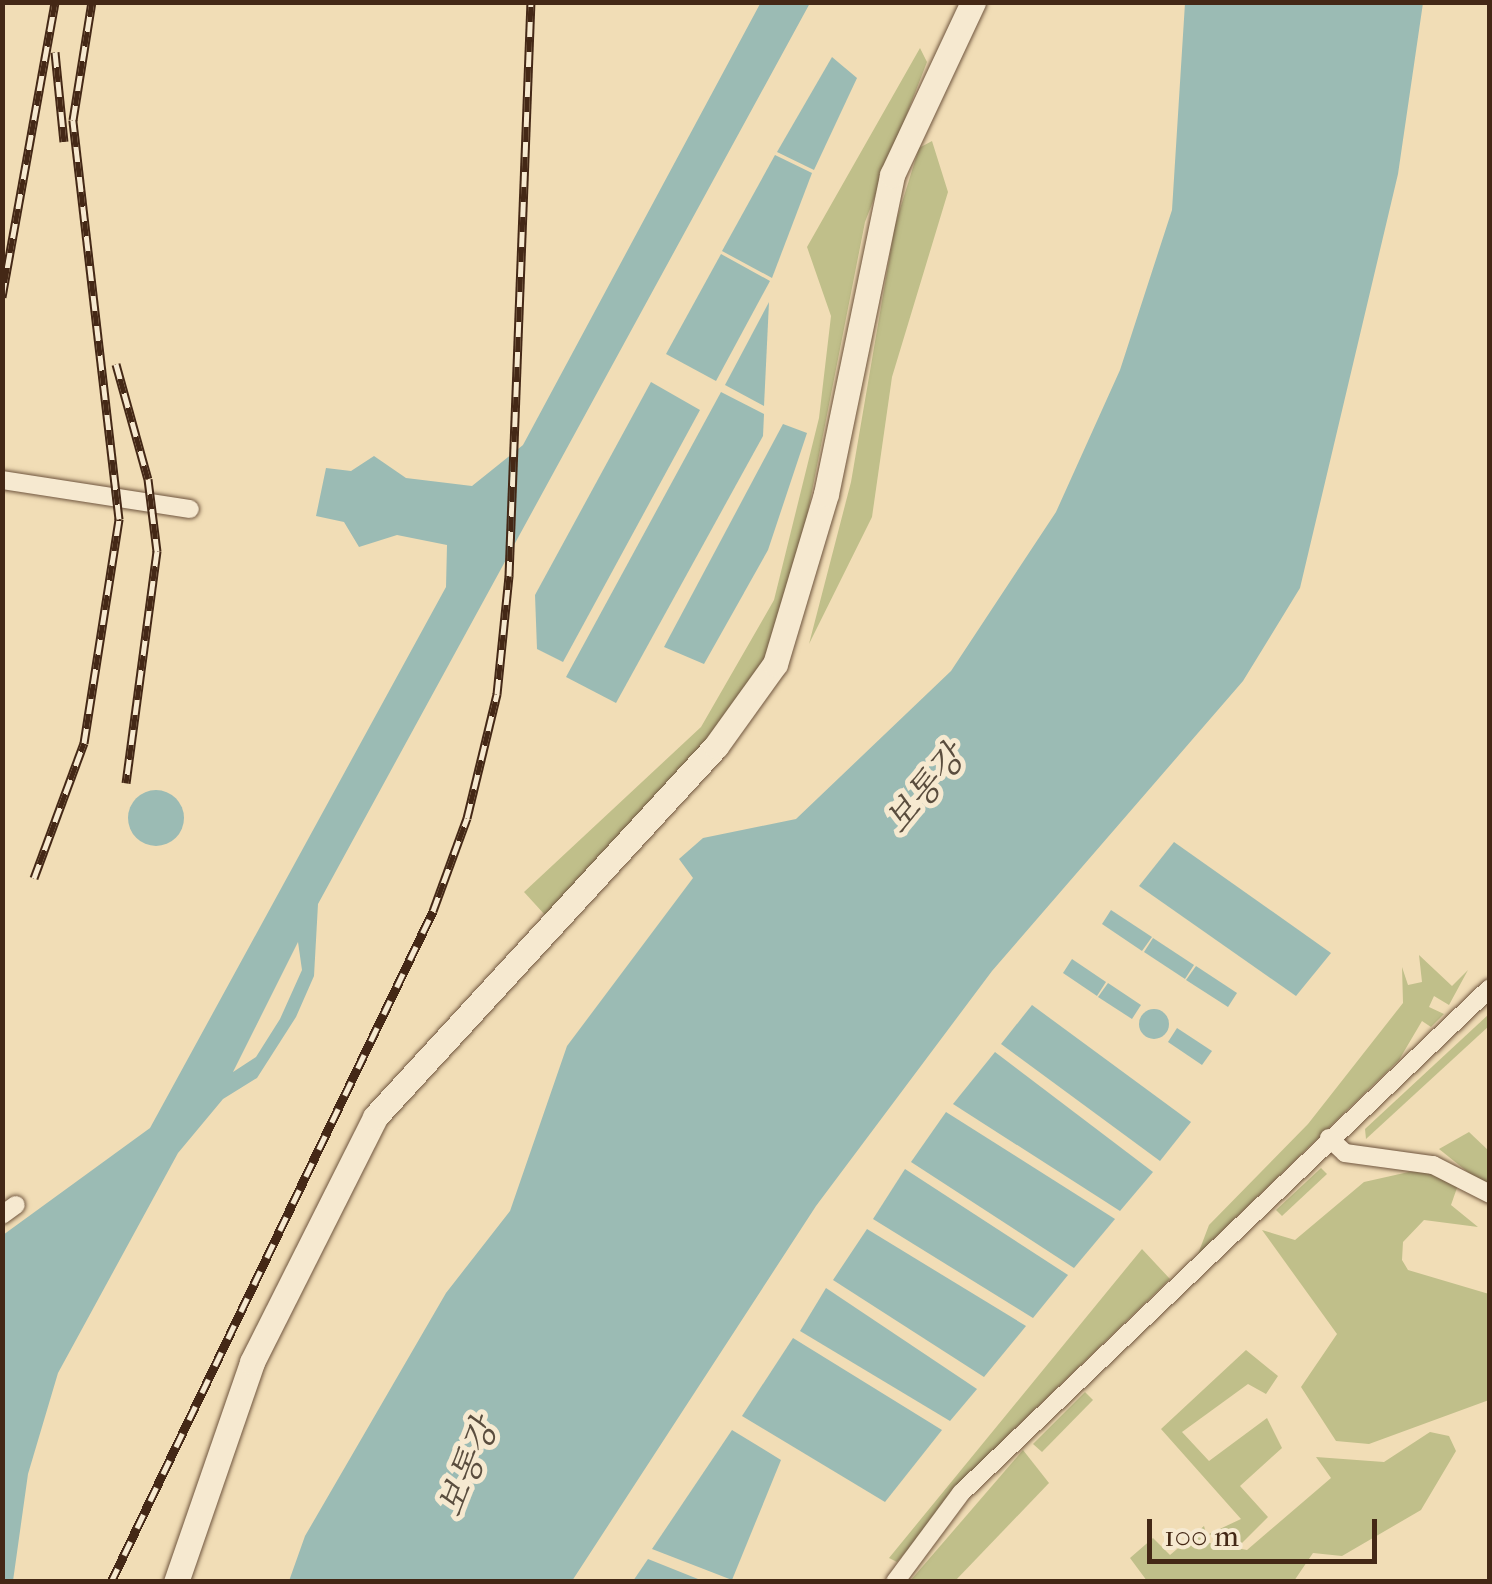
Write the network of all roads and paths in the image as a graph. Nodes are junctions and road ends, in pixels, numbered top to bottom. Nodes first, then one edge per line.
1 (973, 2) edge
2 (2, 480) edge
3 (190, 509) dead end
4 (1490, 988) edge
5 (1329, 1138) junction
6 (1490, 1194) edge
7 (176, 1582) edge
8 (895, 1582) edge

1 - 7 main road
2 - 3 street
4 - 5 street
5 - 6 street
5 - 8 street

